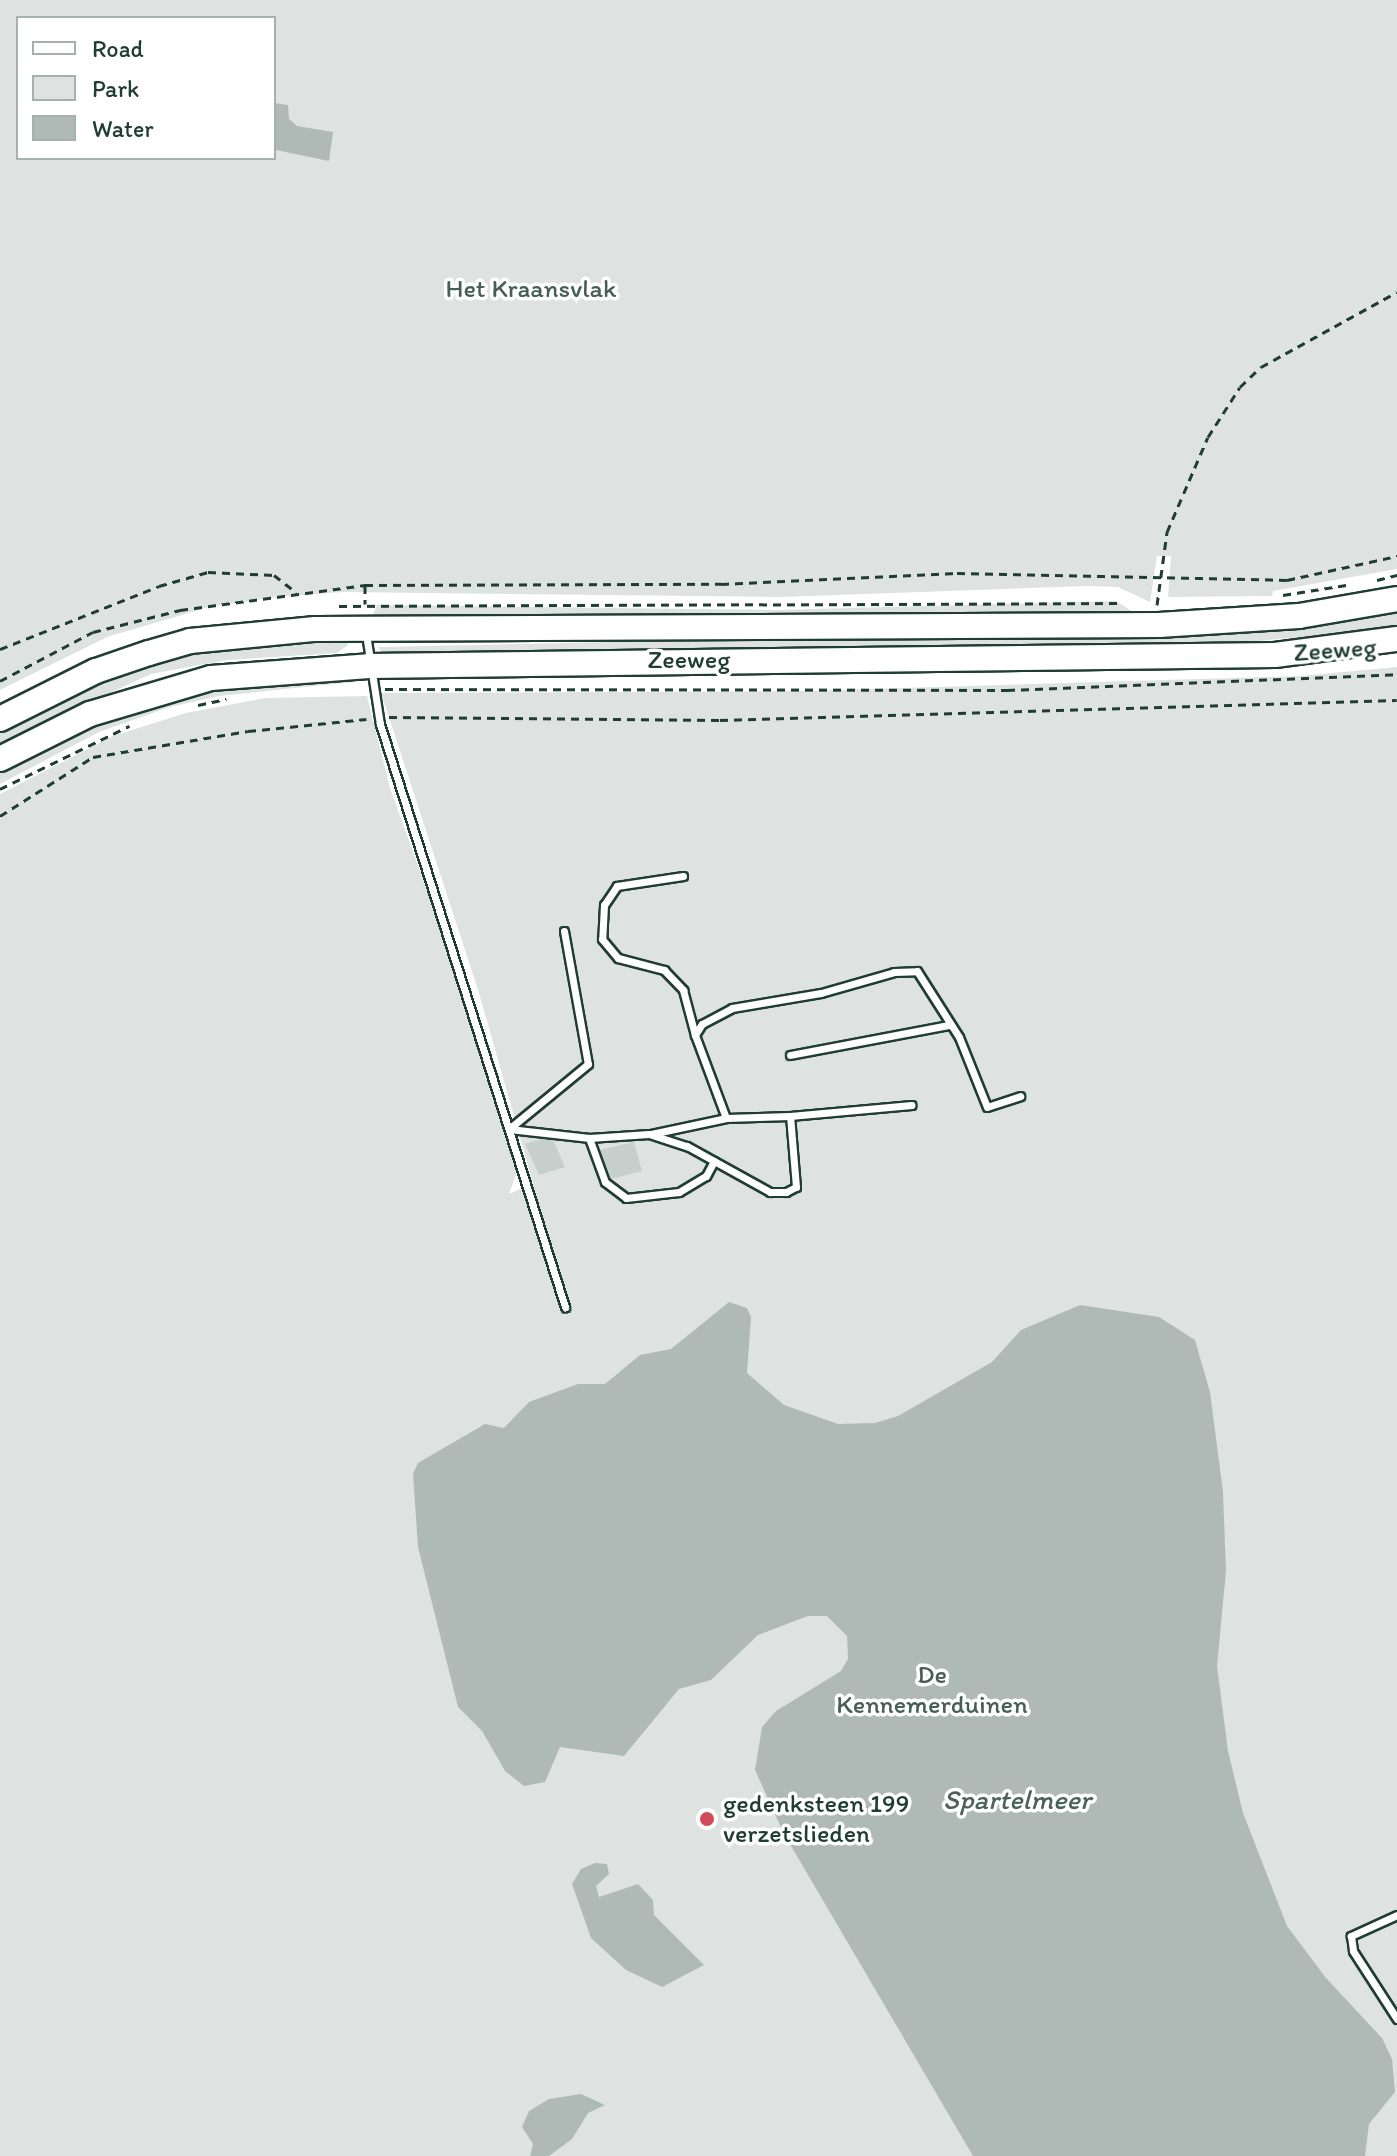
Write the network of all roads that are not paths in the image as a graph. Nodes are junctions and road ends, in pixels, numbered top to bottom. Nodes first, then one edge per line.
1 (1397, 599) edge
2 (365, 616) junction
3 (1397, 639) edge
4 (370, 678) junction
5 (0, 719) edge
6 (0, 759) edge
7 (683, 876) dead end
8 (564, 931) dead end
9 (949, 1025) junction
10 (695, 1035) junction
11 (790, 1055) dead end
12 (1020, 1096) dead end
13 (912, 1105) dead end
14 (790, 1116) junction
15 (726, 1118) junction
16 (509, 1129) junction
17 (649, 1134) junction
18 (589, 1138) junction
19 (714, 1161) junction
20 (565, 1307) dead end
21 (1397, 1915) edge
22 (1397, 2019) edge

1 - 2 main road, Zeeweg
2 - 4 lane
2 - 5 main road, Zeeweg
3 - 4 main road, Zeeweg
4 - 6 main road, Zeeweg
4 - 16 lane
7 - 10 lane
8 - 16 lane
9 - 10 lane
9 - 11 lane
9 - 12 lane
10 - 15 lane
13 - 14 lane
14 - 15 lane
14 - 19 lane
15 - 17 lane
16 - 18 lane
16 - 20 lane
17 - 18 lane
17 - 19 lane
18 - 19 lane
21 - 22 lane

